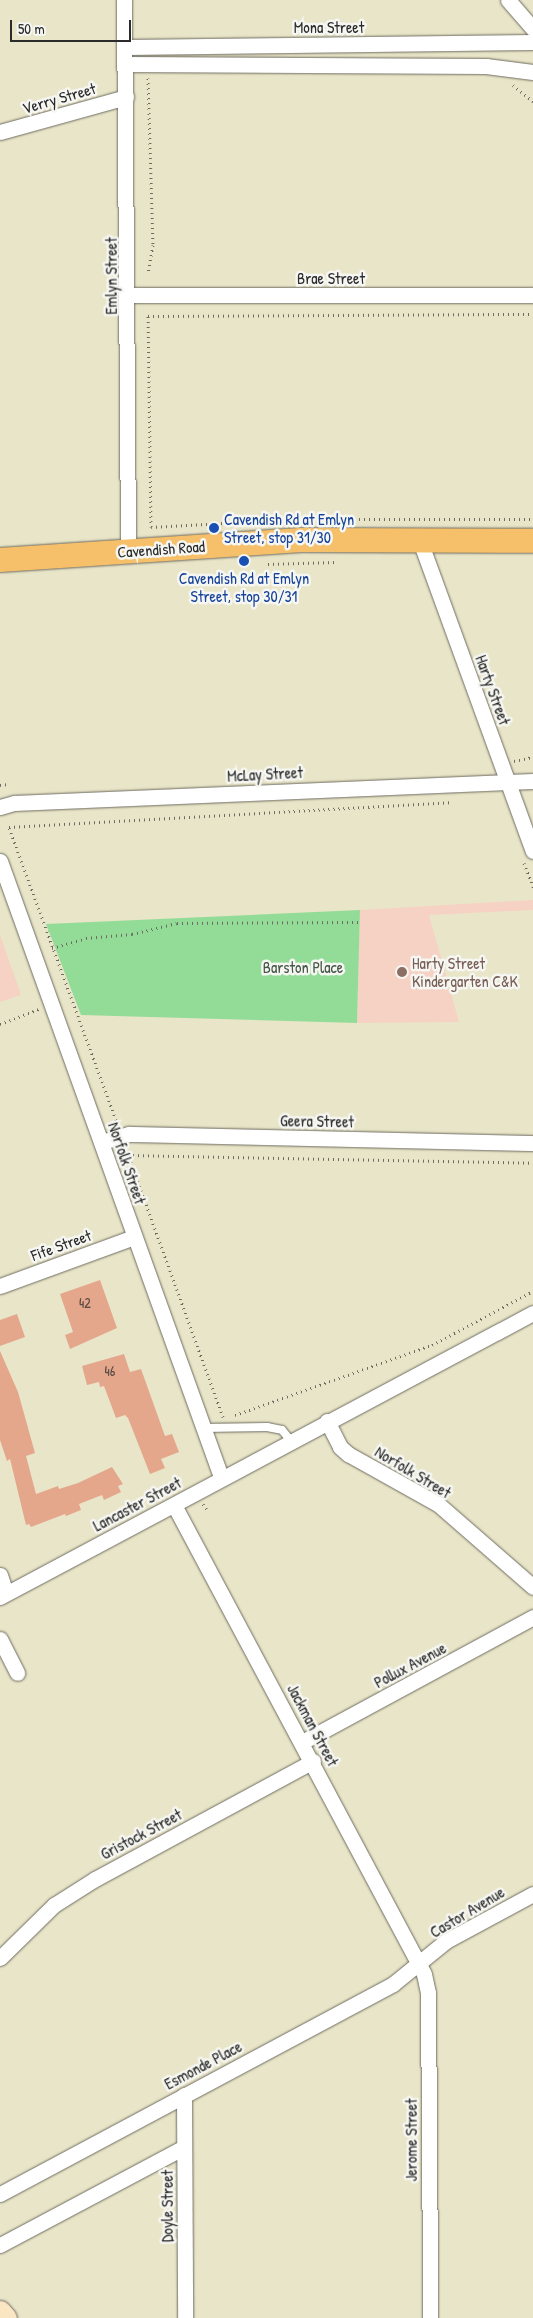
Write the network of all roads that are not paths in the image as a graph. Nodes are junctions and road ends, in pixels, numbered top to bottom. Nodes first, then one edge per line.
1 (124, 0) edge
2 (508, 0) edge
3 (533, 29) edge
4 (533, 42) edge
5 (126, 47) junction
6 (126, 64) junction
7 (533, 72) edge
8 (126, 96) junction
9 (0, 132) edge
10 (128, 295) junction
11 (533, 295) edge
12 (420, 541) junction
13 (533, 541) edge
14 (128, 551) junction
15 (0, 560) edge
16 (508, 781) junction
17 (533, 781) edge
18 (0, 807) edge
19 (528, 856) edge
20 (0, 861) edge
21 (102, 1142) junction
22 (533, 1143) edge
23 (134, 1237) junction
24 (0, 1286) edge
25 (533, 1313) edge
26 (327, 1422) junction
27 (203, 1428) junction
28 (290, 1440) junction
29 (221, 1477) junction
30 (174, 1505) junction
31 (0, 1575) edge
32 (533, 1587) edge
33 (3, 1595) edge
34 (533, 1617) edge
35 (0, 1640) edge
36 (17, 1673) dead end
37 (302, 1742) junction
38 (313, 1761) junction
39 (533, 1894) edge
40 (0, 1958) edge
41 (420, 1963) junction
42 (184, 2095) junction
43 (184, 2147) junction
44 (0, 2194) edge
45 (0, 2245) edge
46 (0, 2311) edge
47 (6, 2318) edge
48 (185, 2318) edge
49 (430, 2318) edge

1 - 5 street, Emlyn Street
2 - 3 street
4 - 5 street, Mona Street
5 - 6 street, Emlyn Street
6 - 7 street
6 - 8 street, Emlyn Street
8 - 9 street, Verry Street
8 - 10 street, Emlyn Street
10 - 11 street, Brae Street
10 - 14 street, Emlyn Street
12 - 13 main road, Cavendish Road
12 - 14 main road, Cavendish Road
12 - 16 street, Harty Street
14 - 15 main road, Cavendish Road
16 - 17 street, McLay Street
16 - 18 street, McLay Street
16 - 19 street, Harty Street
20 - 21 street, Norfolk Street
21 - 22 street, Geera Street
21 - 23 street, Norfolk Street
23 - 24 street, Fife Street
23 - 27 street, Norfolk Street
25 - 26 street, Lancaster Street
26 - 28 street, Lancaster Street
26 - 32 street, Norfolk Street
27 - 28 lane
27 - 29 street, Norfolk Street
28 - 29 street, Lancaster Street
29 - 30 street, Lancaster Street
30 - 33 street, Lancaster Street
30 - 37 street, Jackman Street
31 - 33 street
34 - 37 street, Pollux Avenue
35 - 36 street
37 - 38 street, Jackman Street
38 - 40 street, Gristock Street
38 - 41 street, Jackman Street
39 - 41 street, Castor Avenue
41 - 42 street, Esmonde Place
41 - 49 street, Jerome Street
42 - 43 street, Doyle Street
42 - 44 street, Esmonde Place
43 - 45 street
43 - 48 street, Doyle Street
46 - 47 main road

